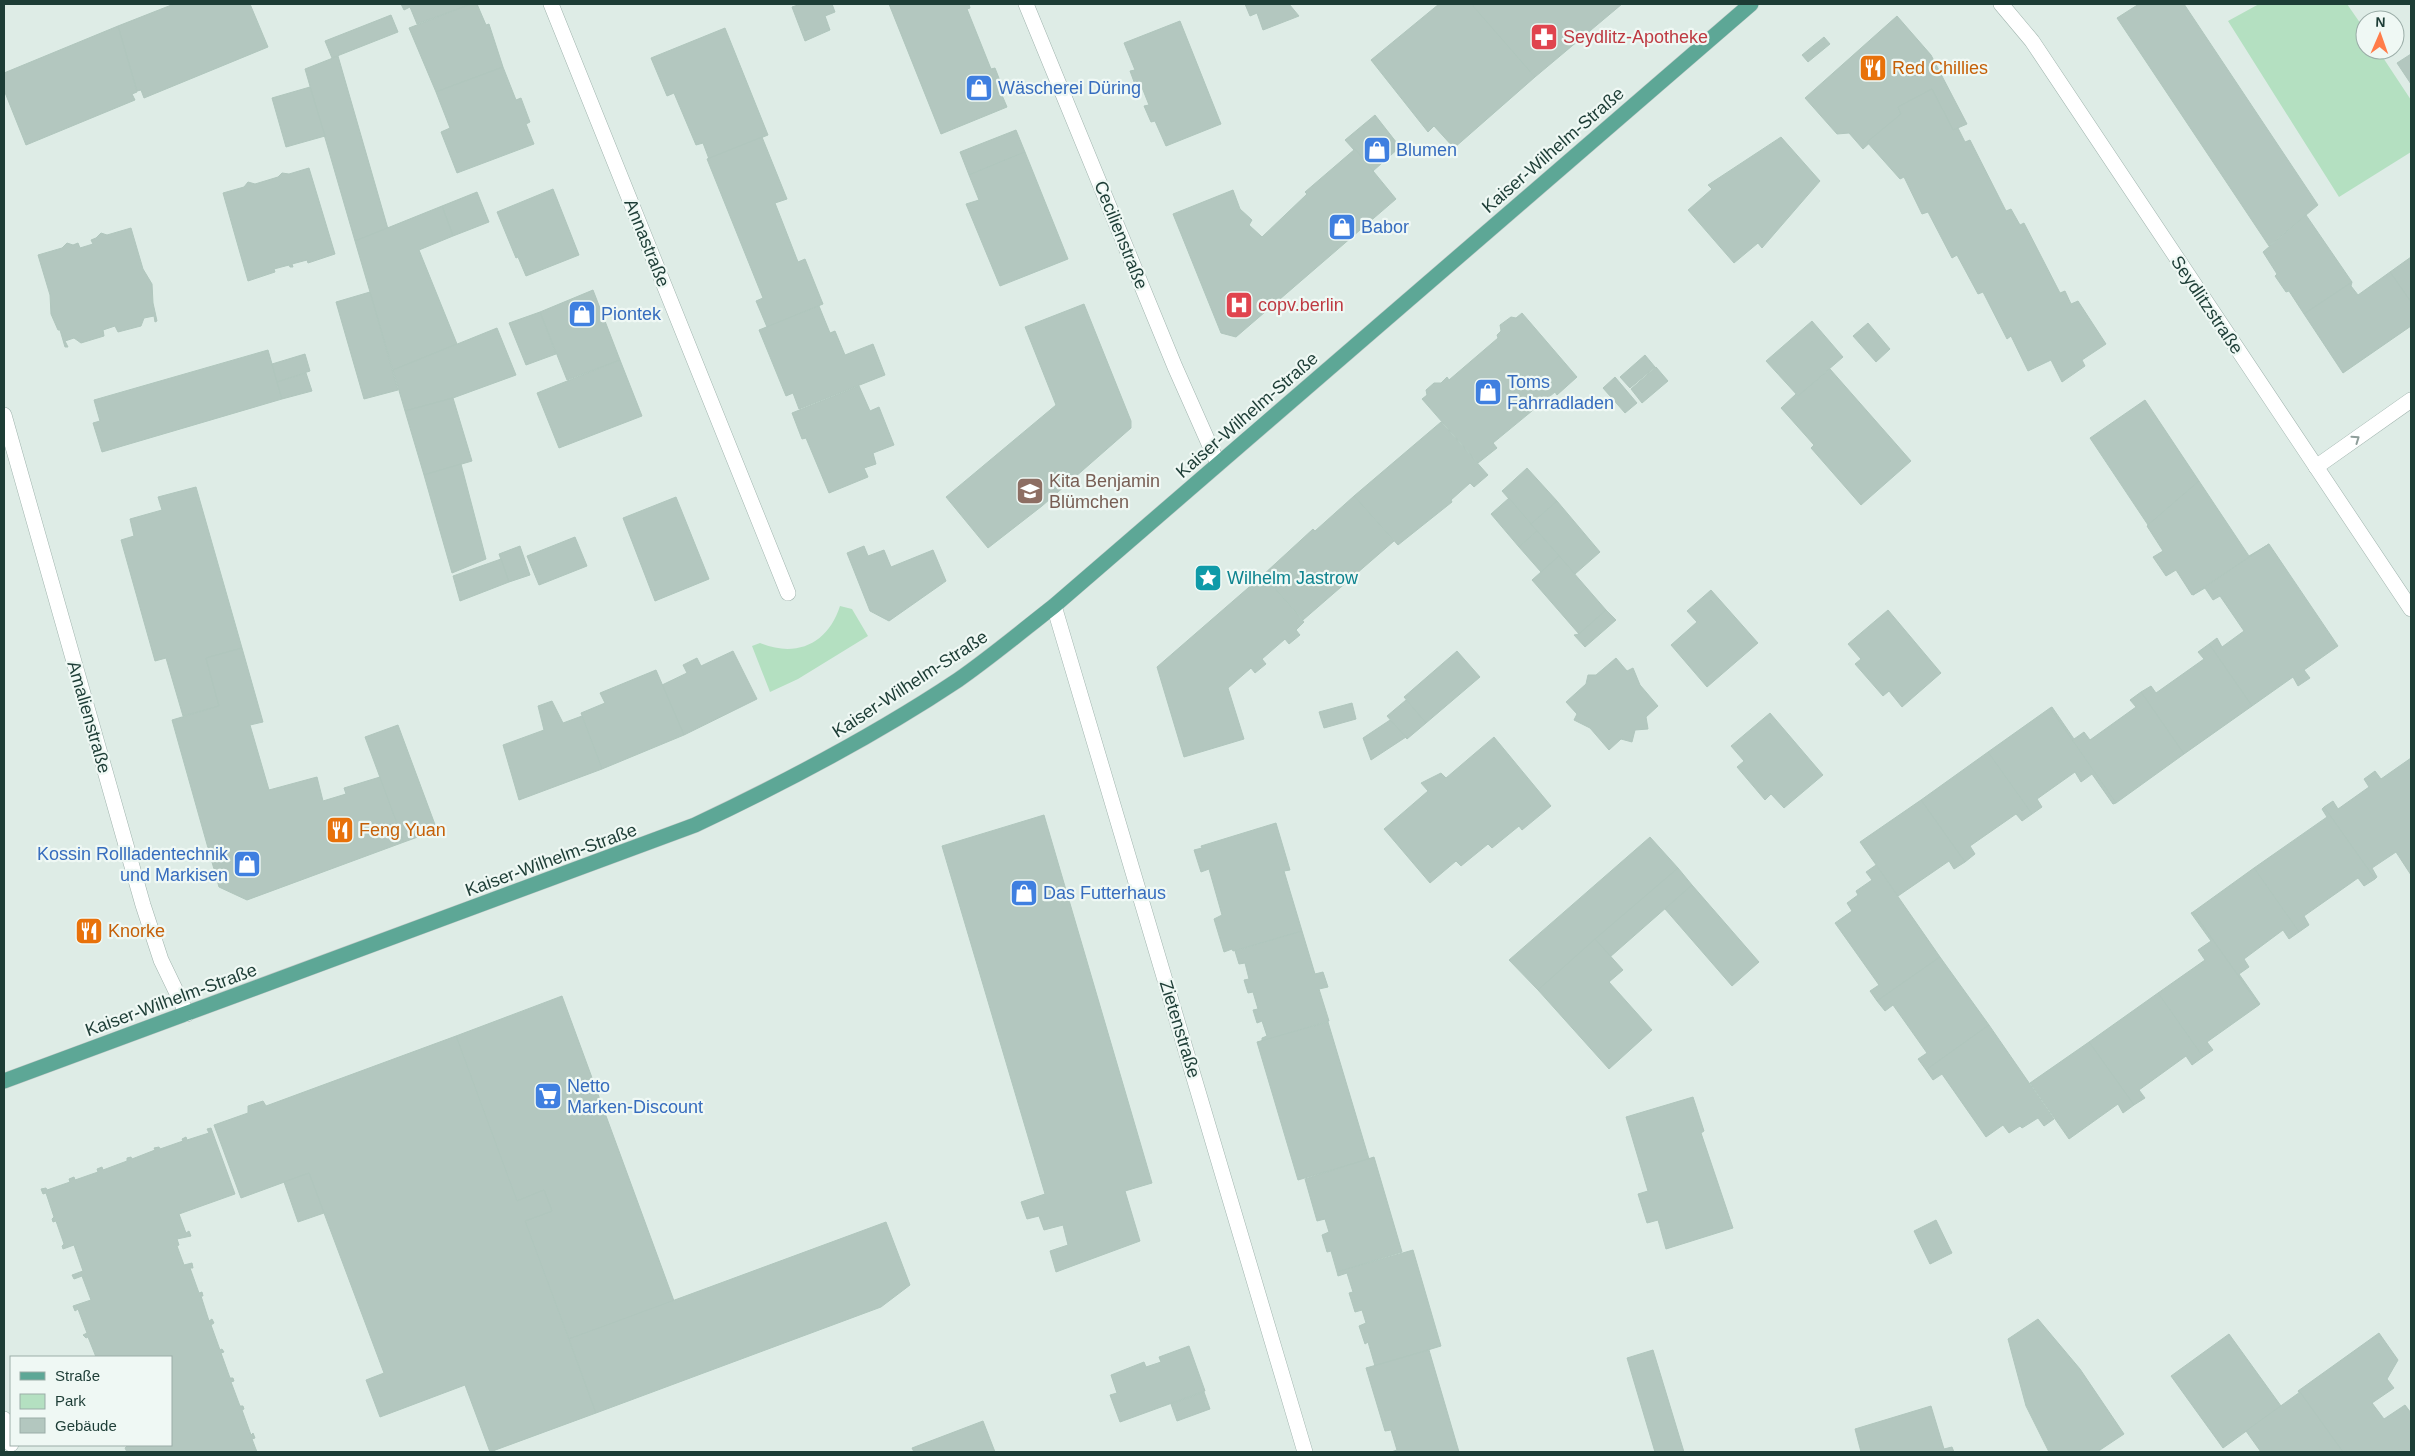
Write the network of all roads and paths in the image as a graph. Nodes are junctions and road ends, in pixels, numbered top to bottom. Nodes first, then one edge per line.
1 (551, 4) edge
2 (1026, 4) edge
3 (1751, 4) edge
4 (2001, 4) edge
5 (2411, 400) edge
6 (4, 415) edge
7 (1218, 464) junction
8 (2316, 467) junction
9 (788, 592) dead end
10 (1054, 606) junction
11 (2411, 609) edge
12 (187, 1014) junction
13 (4, 1081) edge
14 (4, 1419) edge
15 (10, 1440) edge
16 (1305, 1452) edge

1 - 9 street, Annastraße
2 - 7 street, Cecilienstraße
3 - 7 main road, Kaiser-Wilhelm-Straße
4 - 8 street, Seydlitzstraße
8 -> 5 street
6 - 12 street, Amalienstraße
7 - 10 main road, Kaiser-Wilhelm-Straße
8 - 11 street, Seydlitzstraße
10 - 12 main road, Kaiser-Wilhelm-Straße
10 - 16 street, Zietenstraße
12 - 13 main road, Kaiser-Wilhelm-Straße
14 - 15 street

